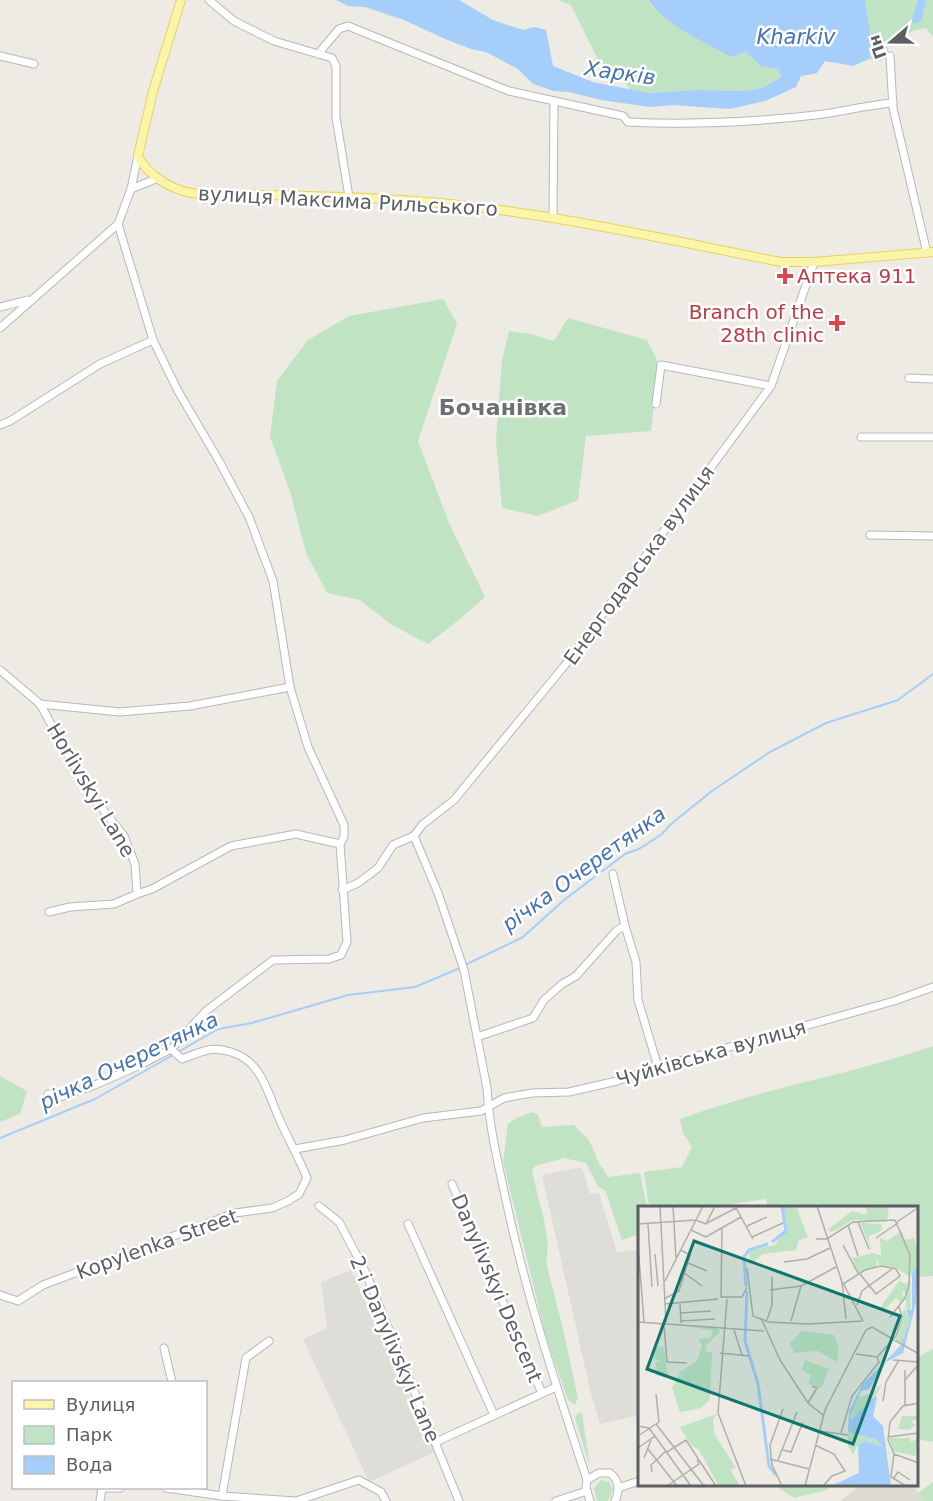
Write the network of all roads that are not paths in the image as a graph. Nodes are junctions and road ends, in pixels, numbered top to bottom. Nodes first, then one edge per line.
1 (181, 0) edge
2 (209, 0) edge
3 (318, 54) junction
4 (0, 56) edge
5 (890, 56) dead end
6 (34, 64) dead end
7 (554, 102) junction
8 (893, 103) junction
9 (138, 156) junction
10 (158, 178) junction
11 (131, 189) junction
12 (349, 197) junction
13 (553, 217) junction
14 (118, 224) junction
15 (930, 253) edge
16 (814, 262) junction
17 (30, 299) junction
18 (0, 307) edge
19 (0, 328) edge
20 (153, 340) junction
21 (909, 378) dead end
22 (933, 379) edge
23 (771, 386) junction
24 (656, 404) dead end
25 (0, 425) edge
26 (861, 437) dead end
27 (933, 437) edge
28 (870, 535) dead end
29 (933, 536) edge
30 (0, 670) edge
31 (290, 687) junction
32 (40, 704) junction
33 (414, 836) junction
34 (340, 844) junction
35 (613, 874) dead end
36 (342, 890) junction
37 (137, 894) junction
38 (49, 912) dead end
39 (625, 926) junction
40 (933, 987) edge
41 (477, 1037) junction
42 (171, 1049) junction
43 (658, 1067) junction
44 (48, 1094) dead end
45 (488, 1107) junction
46 (295, 1149) junction
47 (452, 1184) dead end
48 (319, 1206) dead end
49 (408, 1224) dead end
50 (0, 1295) edge
51 (268, 1341) dead end
52 (164, 1348) dead end
53 (172, 1381) edge
54 (556, 1387) junction
55 (542, 1393) junction
56 (494, 1415) junction
57 (436, 1442) junction
58 (587, 1480) junction
59 (638, 1481) edge
60 (618, 1488) junction
61 (173, 1489) edge
62 (587, 1491) junction
63 (222, 1496) junction
64 (386, 1501) edge
65 (459, 1501) edge
66 (556, 1501) edge
67 (590, 1501) edge
68 (615, 1501) edge

1 - 9 main road
2 - 3 street
3 - 7 street
3 - 12 street
4 - 6 street
5 - 8 street
7 - 8 street
7 - 13 street
8 - 15 street
9 - 10 main road, вулиця Максима Рильського
9 - 11 street
10 - 11 street
10 - 12 main road, вулиця Максима Рильського
11 - 14 street
12 - 13 main road, вулиця Максима Рильського
13 - 16 main road, вулиця Максима Рильського
14 - 17 street
14 - 20 street
15 - 16 main road, вулиця Максима Рильського
16 - 23 street, Енергодарська вулиця
17 - 18 street
17 - 19 street
20 - 25 street
20 - 31 street
21 - 22 street
23 - 24 street
23 - 33 street, Енергодарська вулиця
26 - 27 street
28 - 29 street
30 - 32 street, Horlivskyi Lane
31 - 32 street
31 - 34 street
32 - 37 street, Horlivskyi Lane
33 - 36 street, Енергодарська вулиця
33 - 41 street
34 - 36 street
34 - 37 street
35 - 39 street
36 - 42 street
37 - 38 street
39 - 41 street
39 - 43 street
40 - 43 street, Чуйківська вулиця
41 - 45 street
42 - 44 street
42 - 46 street
43 - 45 street, Чуйківська вулиця
45 - 46 street
45 - 54 street
46 - 50 street, Kopylenka Street
47 - 55 street, Danylivskyi Descent
48 - 57 street, 2-i Danylivskyi Lane
49 - 56 street
51 - 63 street
52 - 53 street
54 - 55 street
54 - 58 street
55 - 56 street
56 - 57 street
57 - 65 street, 2-i Danylivskyi Lane
58 - 60 street
58 - 62 street
59 - 60 street
60 - 68 street
61 - 63 street
62 - 66 street
62 - 67 street
63 - 64 street

